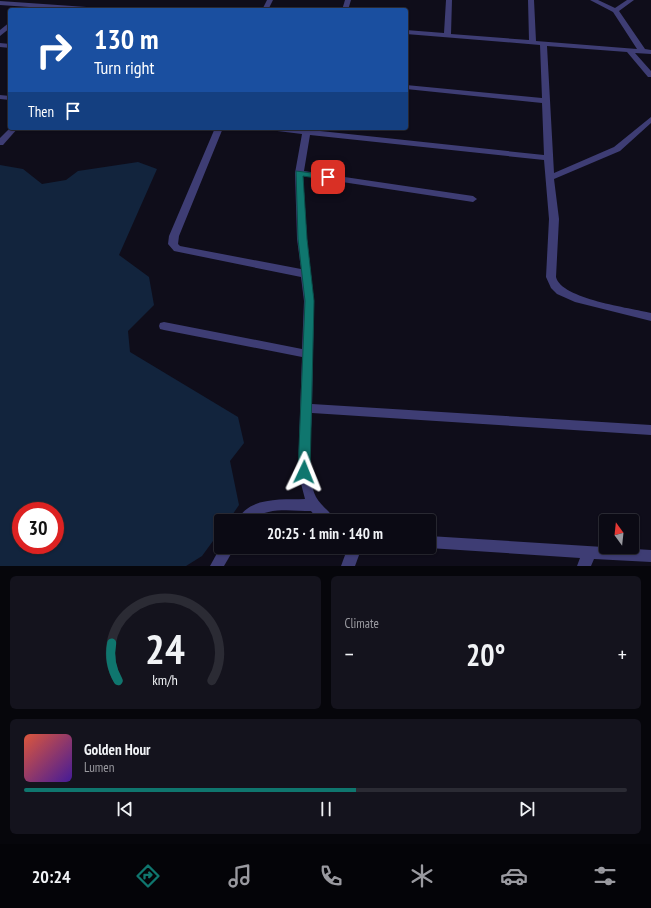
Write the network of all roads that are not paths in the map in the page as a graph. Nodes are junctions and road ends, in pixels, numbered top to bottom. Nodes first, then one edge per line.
1 (80, 0) edge
2 (448, 0) edge
3 (531, 0) edge
4 (593, 0) edge
5 (631, 0) edge
6 (13, 2) edge
7 (0, 3) edge
8 (26, 7) edge
9 (75, 8) joint
10 (615, 12) junction
11 (8, 26) edge
12 (408, 32) edge
13 (0, 34) edge
14 (447, 36) junction
15 (533, 43) junction
16 (543, 44) junction
17 (629, 50) junction
18 (643, 52) junction
19 (651, 52) edge
20 (651, 75) edge
21 (408, 87) edge
22 (545, 101) junction
23 (651, 119) edge
24 (12, 130) edge
25 (218, 130) edge
26 (306, 130) edge
27 (0, 143) edge
28 (548, 158) junction
29 (299, 173) junction
30 (550, 178) junction
31 (473, 199) dead end
32 (306, 274) junction
33 (651, 316) edge
34 (164, 326) dead end
35 (308, 354) junction
36 (306, 408) junction
37 (651, 430) edge
38 (313, 505) junction
39 (250, 514) edge
40 (322, 514) edge
41 (436, 542) edge
42 (589, 553) junction
43 (224, 554) edge
44 (352, 554) edge
45 (651, 556) edge
46 (217, 566) edge
47 (348, 566) edge
48 (584, 566) edge

1 - 9 street
2 - 14 street
3 - 15 street
4 - 10 street
5 - 10 street
6 - 7 street
6 - 8 street
8 - 9 street
10 - 18 street
11 - 13 street
12 - 14 street
14 - 15 street
15 - 16 street
16 - 17 street
16 - 22 street
17 - 18 street
17 - 20 street
18 - 19 street
21 - 22 street
22 - 28 street
23 - 30 street
24 - 27 street
25 - 32 street
26 - 28 street
26 - 29 street
28 - 30 street
29 - 31 street
29 - 32 street
30 - 33 street
32 - 35 street
34 - 35 street
35 - 36 street
36 - 37 street
36 - 38 street
38 - 39 street
38 - 40 street
41 - 42 street
42 - 45 street
42 - 48 street
43 - 46 street
44 - 47 street

